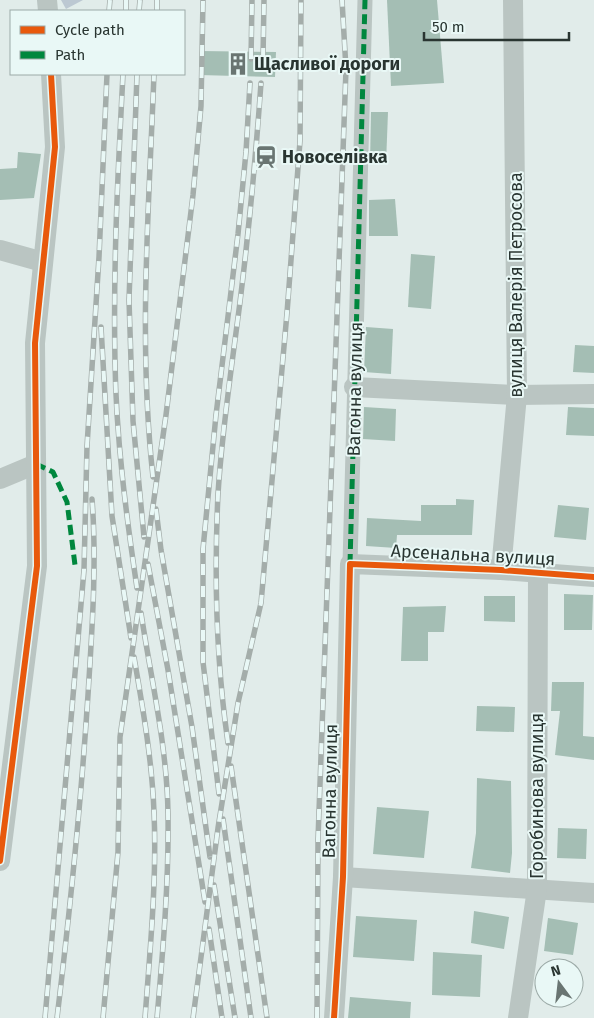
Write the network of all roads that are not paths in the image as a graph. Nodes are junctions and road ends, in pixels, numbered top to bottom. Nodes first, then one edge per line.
1 (366, 0) edge
2 (512, 0) edge
3 (51, 75) edge
4 (0, 250) edge
5 (43, 262) junction
6 (354, 387) junction
7 (594, 394) edge
8 (517, 395) junction
9 (36, 464) junction
10 (0, 479) edge
11 (350, 564) junction
12 (501, 570) junction
13 (538, 574) junction
14 (594, 577) edge
15 (0, 861) edge
16 (343, 877) junction
17 (537, 889) junction
18 (594, 893) edge
19 (334, 1018) edge
20 (518, 1018) edge

1 - 6 street, Вагонна вулиця
2 - 8 street, вулиця Валерія Петросова
3 - 5 street
4 - 5 street
5 - 9 street
6 - 8 street
6 - 11 street, Вагонна вулиця
7 - 8 street
8 - 12 street, вулиця Валерія Петросова
9 - 10 street
9 - 15 street
11 - 12 street, Арсенальна вулиця
11 - 16 street, Вагонна вулиця
12 - 13 street, Арсенальна вулиця
13 - 14 street, Арсенальна вулиця
13 - 17 street, Горобинова вулиця
16 - 17 street
16 - 19 street, Вагонна вулиця
17 - 18 street
17 - 20 street, Горобинова вулиця

